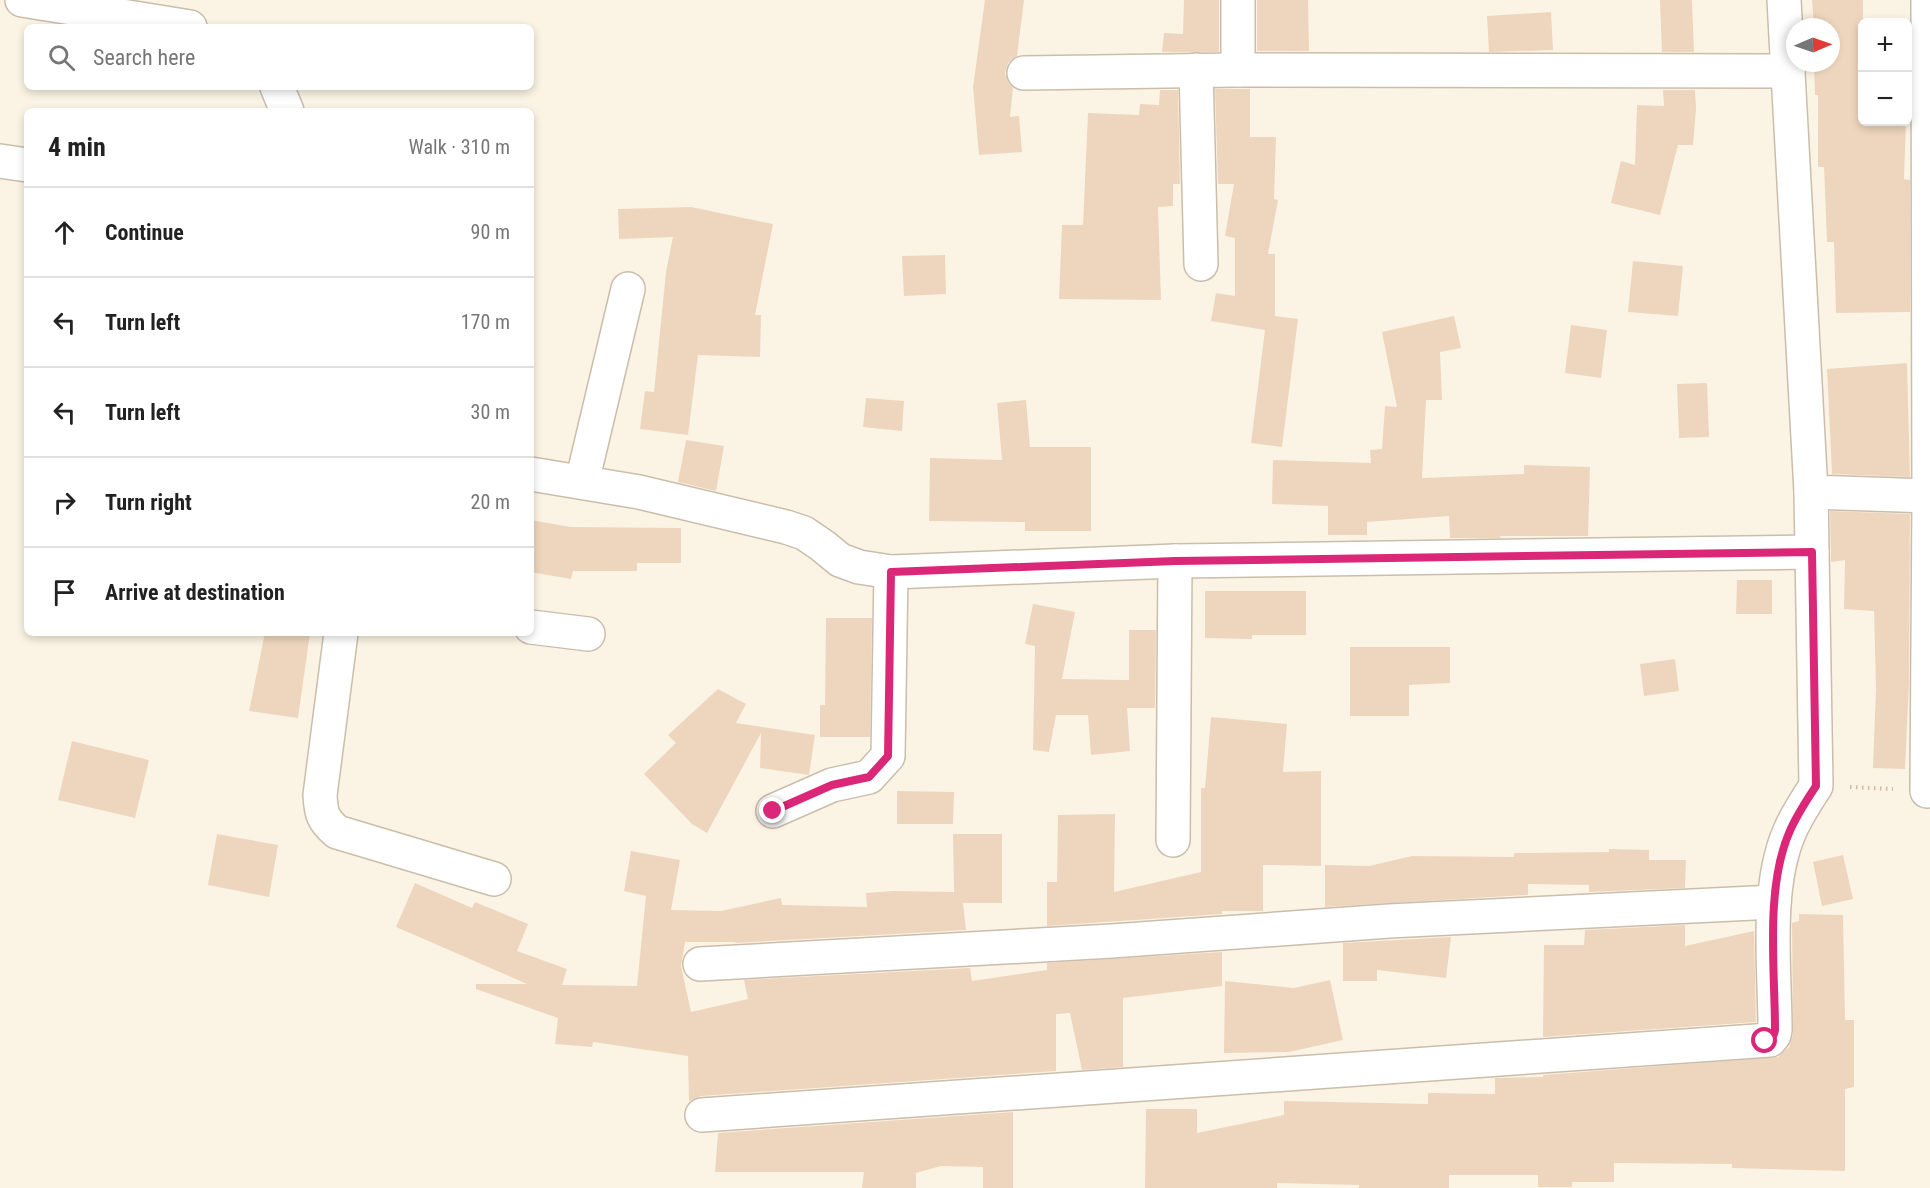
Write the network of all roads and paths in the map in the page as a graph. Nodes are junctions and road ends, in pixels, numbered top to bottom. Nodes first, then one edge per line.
1 (22, 0) edge
2 (1238, 0) edge
3 (1784, 0) edge
4 (1928, 0) edge
5 (171, 24) edge
6 (1786, 36) edge
7 (1196, 70) junction
8 (1238, 70) junction
9 (1786, 71) edge
10 (1788, 72) edge
11 (1024, 73) dead end
12 (278, 90) edge
13 (286, 108) edge
14 (0, 161) edge
15 (24, 165) edge
16 (1201, 264) dead end
17 (628, 289) dead end
18 (534, 474) edge
19 (582, 482) junction
20 (1811, 492) junction
21 (1930, 496) edge
22 (1812, 552) junction
23 (1175, 561) junction
24 (891, 572) junction
25 (534, 627) edge
26 (588, 634) dead end
27 (341, 636) edge
28 (1816, 786) junction
29 (1927, 791) joint
30 (773, 811) dead end
31 (1173, 840) dead end
32 (494, 879) dead end
33 (1774, 902) junction
34 (700, 964) dead end
35 (702, 1115) dead end

1 - 5 street
2 - 8 street
3 - 6 street
4 - 21 street
7 - 8 street
7 - 11 street
7 - 16 street
8 - 9 street
10 - 20 street
12 - 13 street
14 - 15 street
17 - 19 street
18 - 19 street
19 - 24 street
20 - 21 street
20 - 22 street
21 - 29 street
22 - 23 street
22 - 28 street
23 - 24 street
23 - 31 street
24 - 30 street
25 - 26 street
27 - 32 street
28 - 29 path
28 - 33 street
33 - 34 street
33 - 35 street

